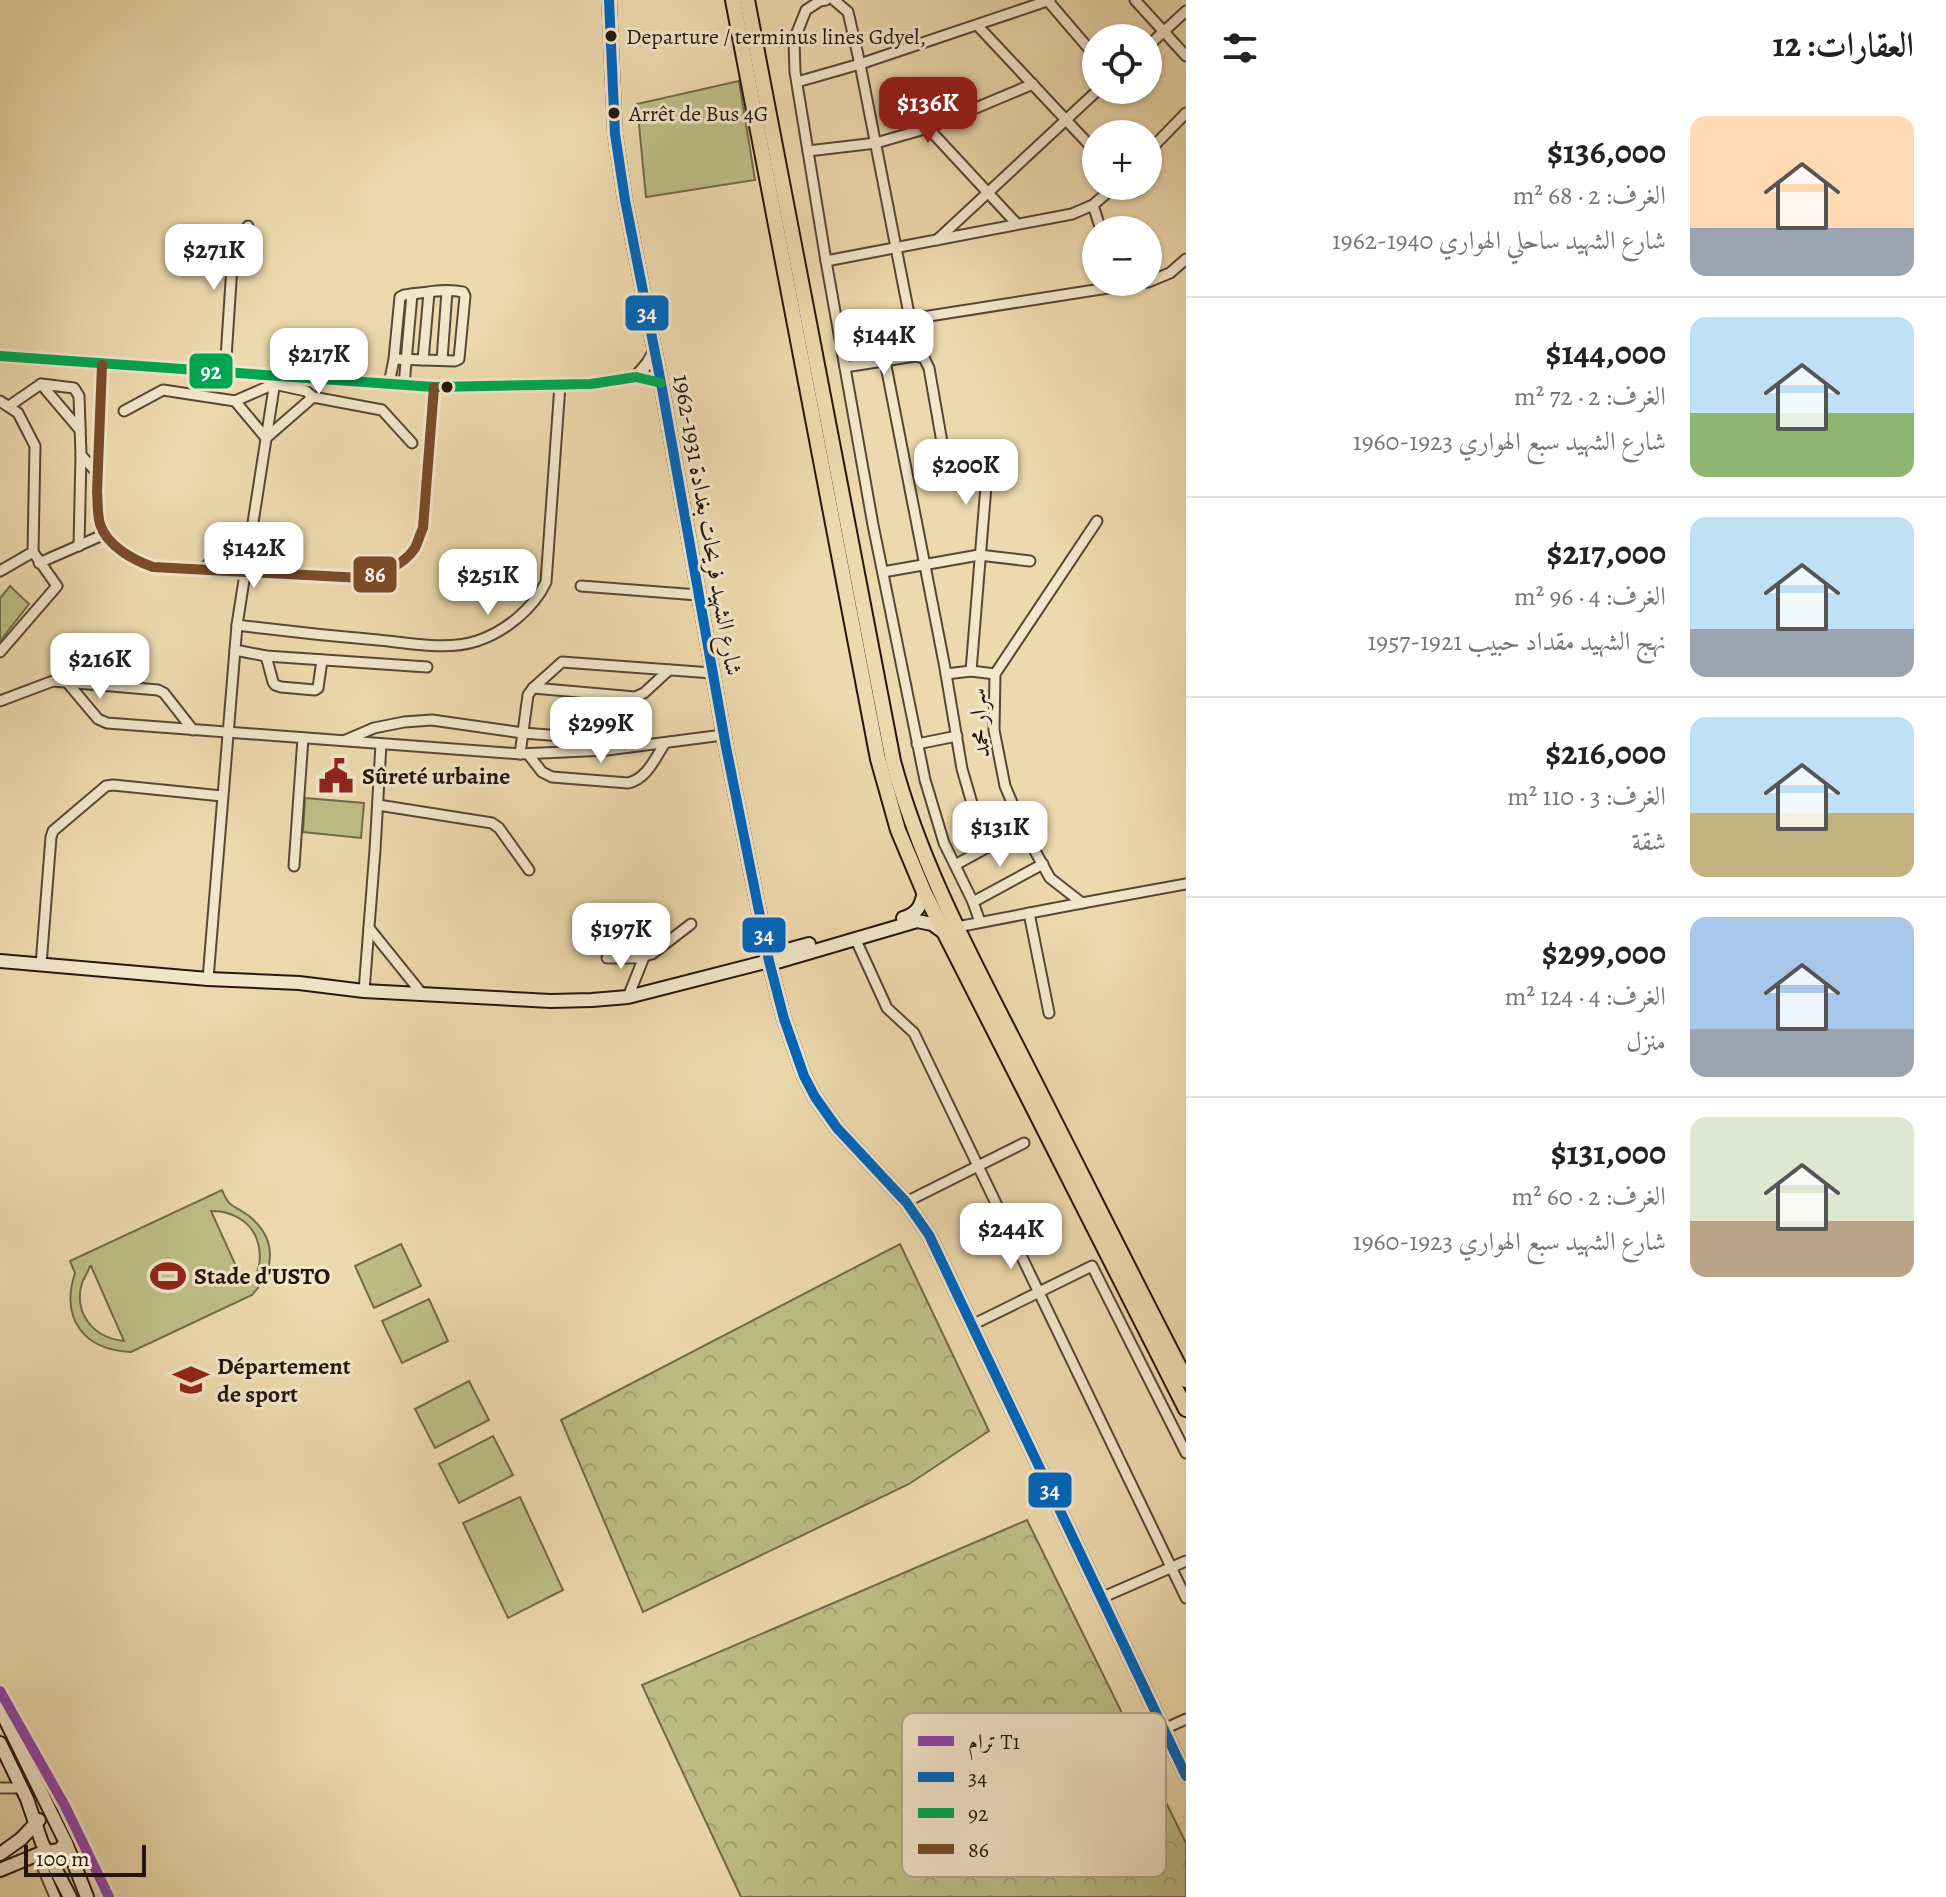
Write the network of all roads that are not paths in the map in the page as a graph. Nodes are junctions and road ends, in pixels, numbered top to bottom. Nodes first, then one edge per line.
1 (609, 0) edge
2 (733, 0) edge
3 (747, 0) edge
4 (826, 0) edge
5 (834, 0) edge
6 (1049, 0) edge
7 (1135, 0) edge
8 (804, 5) edge
9 (1186, 11) edge
10 (977, 25) junction
11 (1163, 32) junction
12 (1082, 40) edge
13 (1186, 56) edge
14 (860, 64) junction
15 (797, 82) junction
16 (1033, 84) junction
17 (1083, 104) edge
18 (1186, 113) edge
19 (1066, 119) junction
20 (928, 128) junction
21 (1082, 137) edge
22 (1162, 138) edge
23 (876, 143) junction
24 (808, 151) junction
25 (988, 192) junction
26 (1099, 200) edge
27 (1093, 205) junction
28 (1097, 216) edge
29 (1017, 224) junction
30 (248, 226) dead end
31 (937, 240) junction
32 (896, 247) junction
33 (1186, 259) edge
34 (826, 261) junction
35 (1162, 276) edge
36 (447, 291) junction
37 (1082, 292) edge
38 (429, 293) junction
39 (412, 294) junction
40 (910, 319) junction
41 (839, 333) junction
42 (654, 352) junction
43 (0, 356) edge
44 (394, 359) junction
45 (407, 360) junction
46 (423, 360) junction
47 (442, 360) junction
48 (885, 361) junction
49 (102, 365) junction
50 (845, 367) junction
51 (225, 373) junction
52 (636, 377) junction
53 (275, 380) junction
54 (661, 383) junction
55 (41, 384) junction
56 (389, 384) junction
57 (404, 385) junction
58 (560, 385) junction
59 (434, 387) junction
60 (313, 397) junction
61 (235, 401) junction
62 (4, 404) edge
63 (124, 411) dead end
64 (80, 430) junction
65 (266, 438) junction
66 (412, 443) dead end
67 (81, 455) junction
68 (98, 474) junction
69 (1097, 521) dead end
70 (252, 528) junction
71 (105, 534) junction
72 (79, 546) junction
73 (33, 552) junction
74 (979, 555) junction
75 (1030, 561) dead end
76 (39, 563) junction
77 (925, 563) junction
78 (201, 570) junction
79 (0, 571) edge
80 (883, 572) junction
81 (245, 573) junction
82 (293, 575) junction
83 (581, 586) dead end
84 (698, 595) junction
85 (237, 625) junction
86 (235, 650) junction
87 (0, 652) edge
88 (266, 656) junction
89 (322, 660) junction
90 (427, 667) dead end
91 (669, 670) junction
92 (971, 671) junction
93 (712, 673) junction
94 (946, 674) junction
95 (995, 674) junction
96 (66, 681) junction
97 (533, 688) junction
98 (0, 701) edge
99 (193, 730) junction
100 (228, 732) junction
101 (523, 733) junction
102 (723, 735) junction
103 (957, 736) junction
104 (303, 738) junction
105 (600, 739) dead end
106 (343, 741) junction
107 (665, 743) junction
108 (381, 744) junction
109 (917, 744) junction
110 (524, 754) junction
111 (222, 796) junction
112 (378, 805) junction
113 (1023, 828) junction
114 (987, 847) junction
115 (1043, 864) junction
116 (955, 865) junction
117 (294, 866) dead end
118 (529, 870) dead end
119 (1186, 884) edge
120 (924, 892) junction
121 (973, 902) junction
122 (1082, 903) junction
123 (1029, 913) junction
124 (980, 922) junction
125 (691, 924) dead end
126 (369, 928) junction
127 (950, 929) junction
128 (854, 935) junction
129 (644, 957) junction
130 (607, 958) dead end
131 (0, 961) edge
132 (769, 961) junction
133 (41, 965) junction
134 (208, 979) junction
135 (364, 991) junction
136 (423, 995) junction
137 (628, 997) junction
138 (1049, 1013) dead end
139 (1024, 1143) dead end
140 (979, 1166) junction
141 (906, 1202) junction
142 (1039, 1293) junction
143 (972, 1325) junction
144 (1186, 1380) edge
145 (1186, 1409) edge
146 (1186, 1453) edge
147 (1186, 1561) edge
148 (1171, 1567) junction
149 (1101, 1598) junction
150 (1186, 1598) edge
151 (0, 1709) edge
152 (1156, 1713) edge
153 (1186, 1719) edge
154 (1166, 1728) edge
155 (1166, 1733) edge
156 (0, 1743) edge
157 (1186, 1776) edge
158 (0, 1788) edge
159 (21, 1788) junction
160 (52, 1814) junction
161 (35, 1824) junction
162 (66, 1843) junction
163 (42, 1853) junction
164 (0, 1854) edge
165 (1, 1868) edge
166 (60, 1892) edge
167 (87, 1897) edge

1 - 42 main road, شارع الشهيد فريحات بغدادة 1931-1962
2 - 120 highway
3 - 127 highway
4 - 8 street
5 - 14 street
6 - 10 street
6 - 12 street
7 - 11 street
8 - 15 street
9 - 11 street
10 - 14 street
10 - 16 street
11 - 13 street
14 - 15 street
14 - 23 street
15 - 24 street
16 - 19 street
16 - 20 street
17 - 19 street
18 - 22 street
19 - 21 street
19 - 25 street
20 - 23 street
20 - 25 street
23 - 24 street
23 - 32 street
24 - 34 street
25 - 29 street
25 - 31 street
26 - 27 street
27 - 28 street
27 - 29 street
29 - 31 street
30 - 51 street
31 - 32 street
32 - 34 street
32 - 40 street
33 - 35 street
34 - 41 street
36 - 38 street
36 - 47 street
36 - 47 street
37 - 40 street
38 - 39 street
38 - 46 street
39 - 44 street
39 - 45 street
40 - 41 street
41 - 50 street
42 - 52 street
42 - 54 main road, شارع الشهيد فريحات بغدادة 1931-1962
43 - 49 street
44 - 45 street
44 - 56 street
45 - 46 street
45 - 57 street
46 - 47 street
48 - 50 street
48 - 74 street
48 - 77 street
49 - 51 street
49 - 68 street
50 - 80 street
51 - 53 street
52 - 54 street
52 - 58 street
53 - 56 street
53 - 60 street
53 - 61 street
53 - 65 street
54 - 84 main road, شارع الشهيد فريحات بغدادة 1931-1962
55 - 62 street
55 - 64 street
55 - 64 street
56 - 57 street
57 - 59 street
58 - 59 street
58 - 85 street
59 - 82 street
60 - 65 street
60 - 66 street
61 - 63 street
61 - 65 street
62 - 73 street
64 - 67 street
65 - 70 street
67 - 68 street
67 - 72 street
68 - 71 street
69 - 95 street, سرار محمد
70 - 78 street
70 - 81 street
70 - 82 street
71 - 72 street
71 - 78 street
72 - 76 street
73 - 76 street
73 - 79 street
74 - 75 street
74 - 77 street
74 - 92 street
76 - 87 street
77 - 80 street
77 - 94 street
78 - 81 street
80 - 109 street
81 - 82 street
81 - 85 street
83 - 84 street
84 - 93 main road, شارع الشهيد فريحات بغدادة 1931-1962
85 - 86 street
86 - 88 street
86 - 100 street
88 - 89 street
88 - 89 street
89 - 90 street
91 - 93 street
91 - 97 street
91 - 97 street
92 - 94 street
92 - 95 street
93 - 102 main road, شارع الشهيد فريحات بغدادة 1931-1962
94 - 103 street
95 - 113 street, سرار محمد
96 - 98 street
96 - 99 street
96 - 99 street
97 - 101 street
99 - 100 street
100 - 104 street
100 - 111 street
101 - 105 street
101 - 106 street
101 - 110 street
102 - 107 street
102 - 132 main road, شارع الشهيد فريحات بغدادة 1931-1962
103 - 109 street
103 - 114 street
104 - 106 street
104 - 117 street
106 - 108 street
107 - 110 street
107 - 110 street
108 - 110 street
108 - 112 street
109 - 116 street
111 - 133 street
111 - 134 street
112 - 118 street
112 - 126 street
113 - 114 street
113 - 115 street, سرار محمد
114 - 116 street
115 - 121 street
115 - 122 street, سرار محمد
116 - 121 street
119 - 122 street
120 - 127 highway
120 - 128 main road
121 - 124 street
122 - 123 street
123 - 124 street
123 - 138 street
124 - 127 street
125 - 129 street
126 - 135 street
126 - 136 street
127 - 128 main road
127 - 144 highway
127 - 145 highway
128 - 132 main road
128 - 140 street
129 - 130 street
129 - 137 street
131 - 133 main road
132 - 137 main road
132 - 141 main road, شارع الشهيد فريحات بغدادة 1931-1962
133 - 134 main road
134 - 135 main road
135 - 136 main road
136 - 137 main road
139 - 140 street
140 - 141 street
140 - 142 street
141 - 143 main road, شارع الشهيد فريحات بغدادة 1931-1962
142 - 143 street
142 - 146 street
142 - 148 street
143 - 149 main road, شارع الشهيد فريحات بغدادة 1931-1962
147 - 148 street
148 - 149 street
148 - 150 street
149 - 152 main road, شارع الشهيد فريحات بغدادة 1931-1962
151 - 160 main road
153 - 154 street
155 - 157 main road, شارع الشهيد فريحات بغدادة 1931-1962
156 - 159 main road
158 - 159 street
159 - 161 main road
160 - 161 main road
160 - 162 main road
161 - 163 main road
161 - 164 main road
162 - 163 main road
162 - 167 main road
163 - 165 main road
163 - 166 main road

